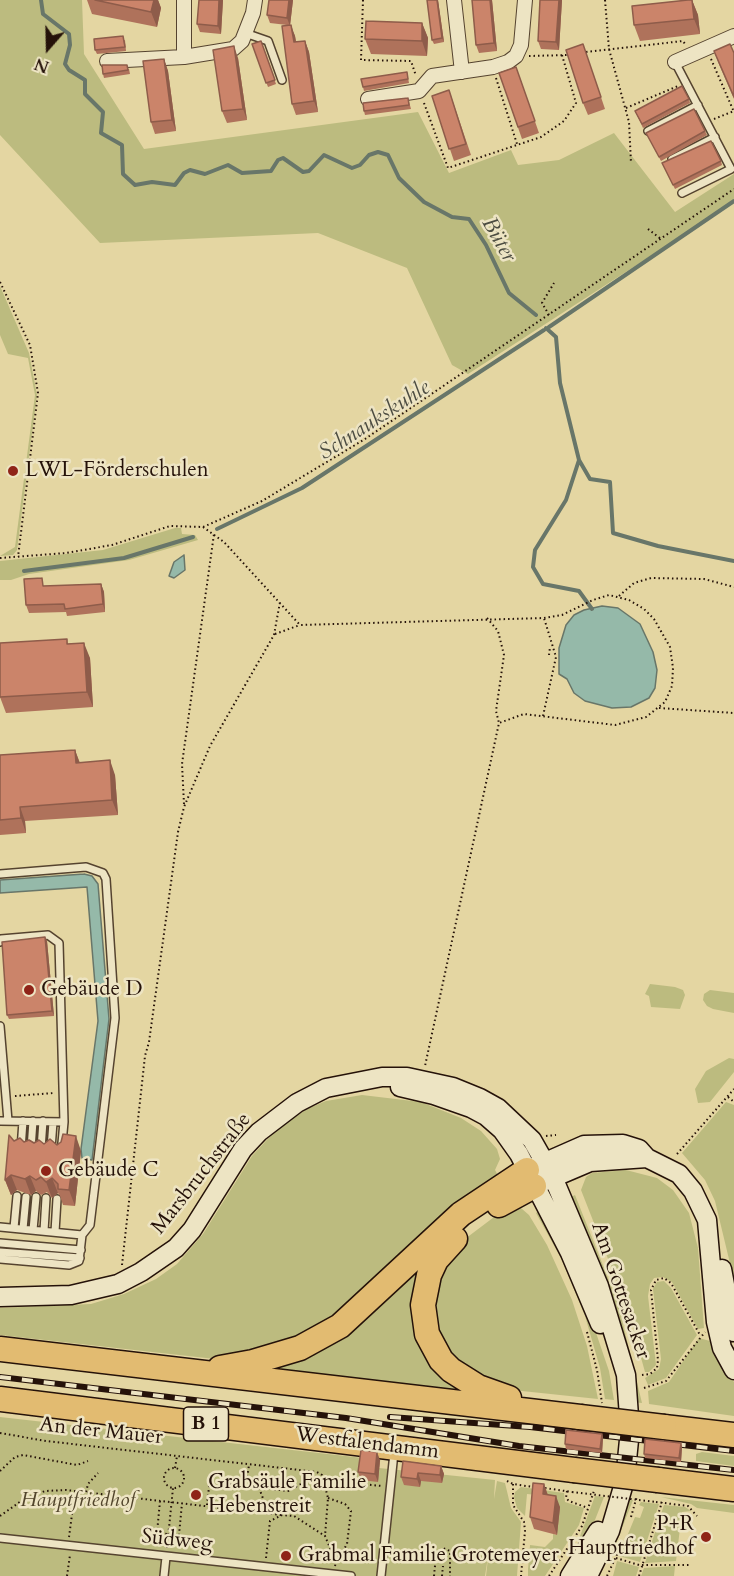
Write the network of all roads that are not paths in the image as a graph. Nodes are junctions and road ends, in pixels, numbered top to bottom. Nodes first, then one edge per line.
1 (184, 0) edge
2 (255, 0) edge
3 (454, 0) edge
4 (525, 0) edge
5 (245, 33) junction
6 (734, 36) edge
7 (184, 57) junction
8 (107, 61) dead end
9 (675, 62) joint
10 (462, 72) junction
11 (282, 80) dead end
12 (368, 99) dead end
13 (698, 105) junction
14 (648, 131) edge
15 (715, 137) junction
16 (666, 162) edge
17 (682, 193) dead end
18 (0, 874) edge
19 (0, 942) edge
20 (0, 1026) edge
21 (0, 1121) edge
22 (8, 1121) junction
23 (23, 1121) junction
24 (33, 1121) junction
25 (43, 1122) junction
26 (53, 1122) junction
27 (64, 1122) junction
28 (21, 1151) edge
29 (31, 1152) edge
30 (40, 1153) edge
31 (50, 1154) edge
32 (62, 1155) edge
33 (540, 1174) junction
34 (17, 1196) dead end
35 (26, 1197) dead end
36 (36, 1197) dead end
37 (46, 1198) dead end
38 (57, 1199) edge
39 (0, 1227) edge
40 (14, 1228) junction
41 (23, 1229) junction
42 (33, 1230) junction
43 (44, 1231) junction
44 (710, 1231) junction
45 (55, 1232) junction
46 (82, 1235) junction
47 (0, 1243) edge
48 (81, 1250) junction
49 (0, 1252) edge
50 (80, 1258) junction
51 (0, 1259) edge
52 (0, 1296) edge
53 (734, 1332) edge
54 (0, 1350) edge
55 (730, 1357) edge
56 (194, 1372) junction
57 (0, 1399) edge
58 (551, 1413) junction
59 (734, 1435) edge
60 (394, 1447) junction
61 (734, 1489) edge
62 (0, 1538) edge
63 (166, 1557) junction
64 (563, 1567) edge
65 (164, 1576) edge
66 (351, 1576) edge
67 (381, 1576) edge
68 (588, 1576) edge

1 - 7 street
2 - 5 street
3 - 10 street
4 - 10 street
5 - 7 street
5 - 11 lane
6 - 9 street
7 - 8 street
9 - 13 lane
10 - 12 street
13 - 14 lane
13 - 15 lane
15 - 16 lane
15 - 17 lane
18 - 46 lane
19 - 27 lane
20 - 22 lane
21 - 22 lane
22 - 23 lane
23 - 24 lane
23 - 28 lane
24 - 25 lane
24 - 29 lane
25 - 26 lane
25 - 30 lane
26 - 27 lane
26 - 31 lane
27 - 32 lane
33 - 44 street
33 - 52 street, Marsbruchstraße
33 - 56 highway
33 - 58 highway
33 - 64 street, Am Gottesacker
33 - 68 street, Am Gottesacker
34 - 40 lane
35 - 41 lane
36 - 42 lane
37 - 43 lane
38 - 45 lane
39 - 40 lane
40 - 41 lane
41 - 42 lane
42 - 43 lane
43 - 45 lane
44 - 53 street
44 - 55 street
45 - 46 lane
46 - 48 lane
47 - 48 lane
48 - 50 lane
49 - 50 lane
50 - 51 lane
54 - 56 highway, B 1
56 - 58 highway, B 1
57 - 60 highway, Westfalendamm / B 1
58 - 59 highway, B 1, bridge
60 - 61 highway, Westfalendamm / B 1, bridge
60 - 67 lane
62 - 63 lane, Südweg
63 - 65 lane
63 - 66 lane, Südweg

